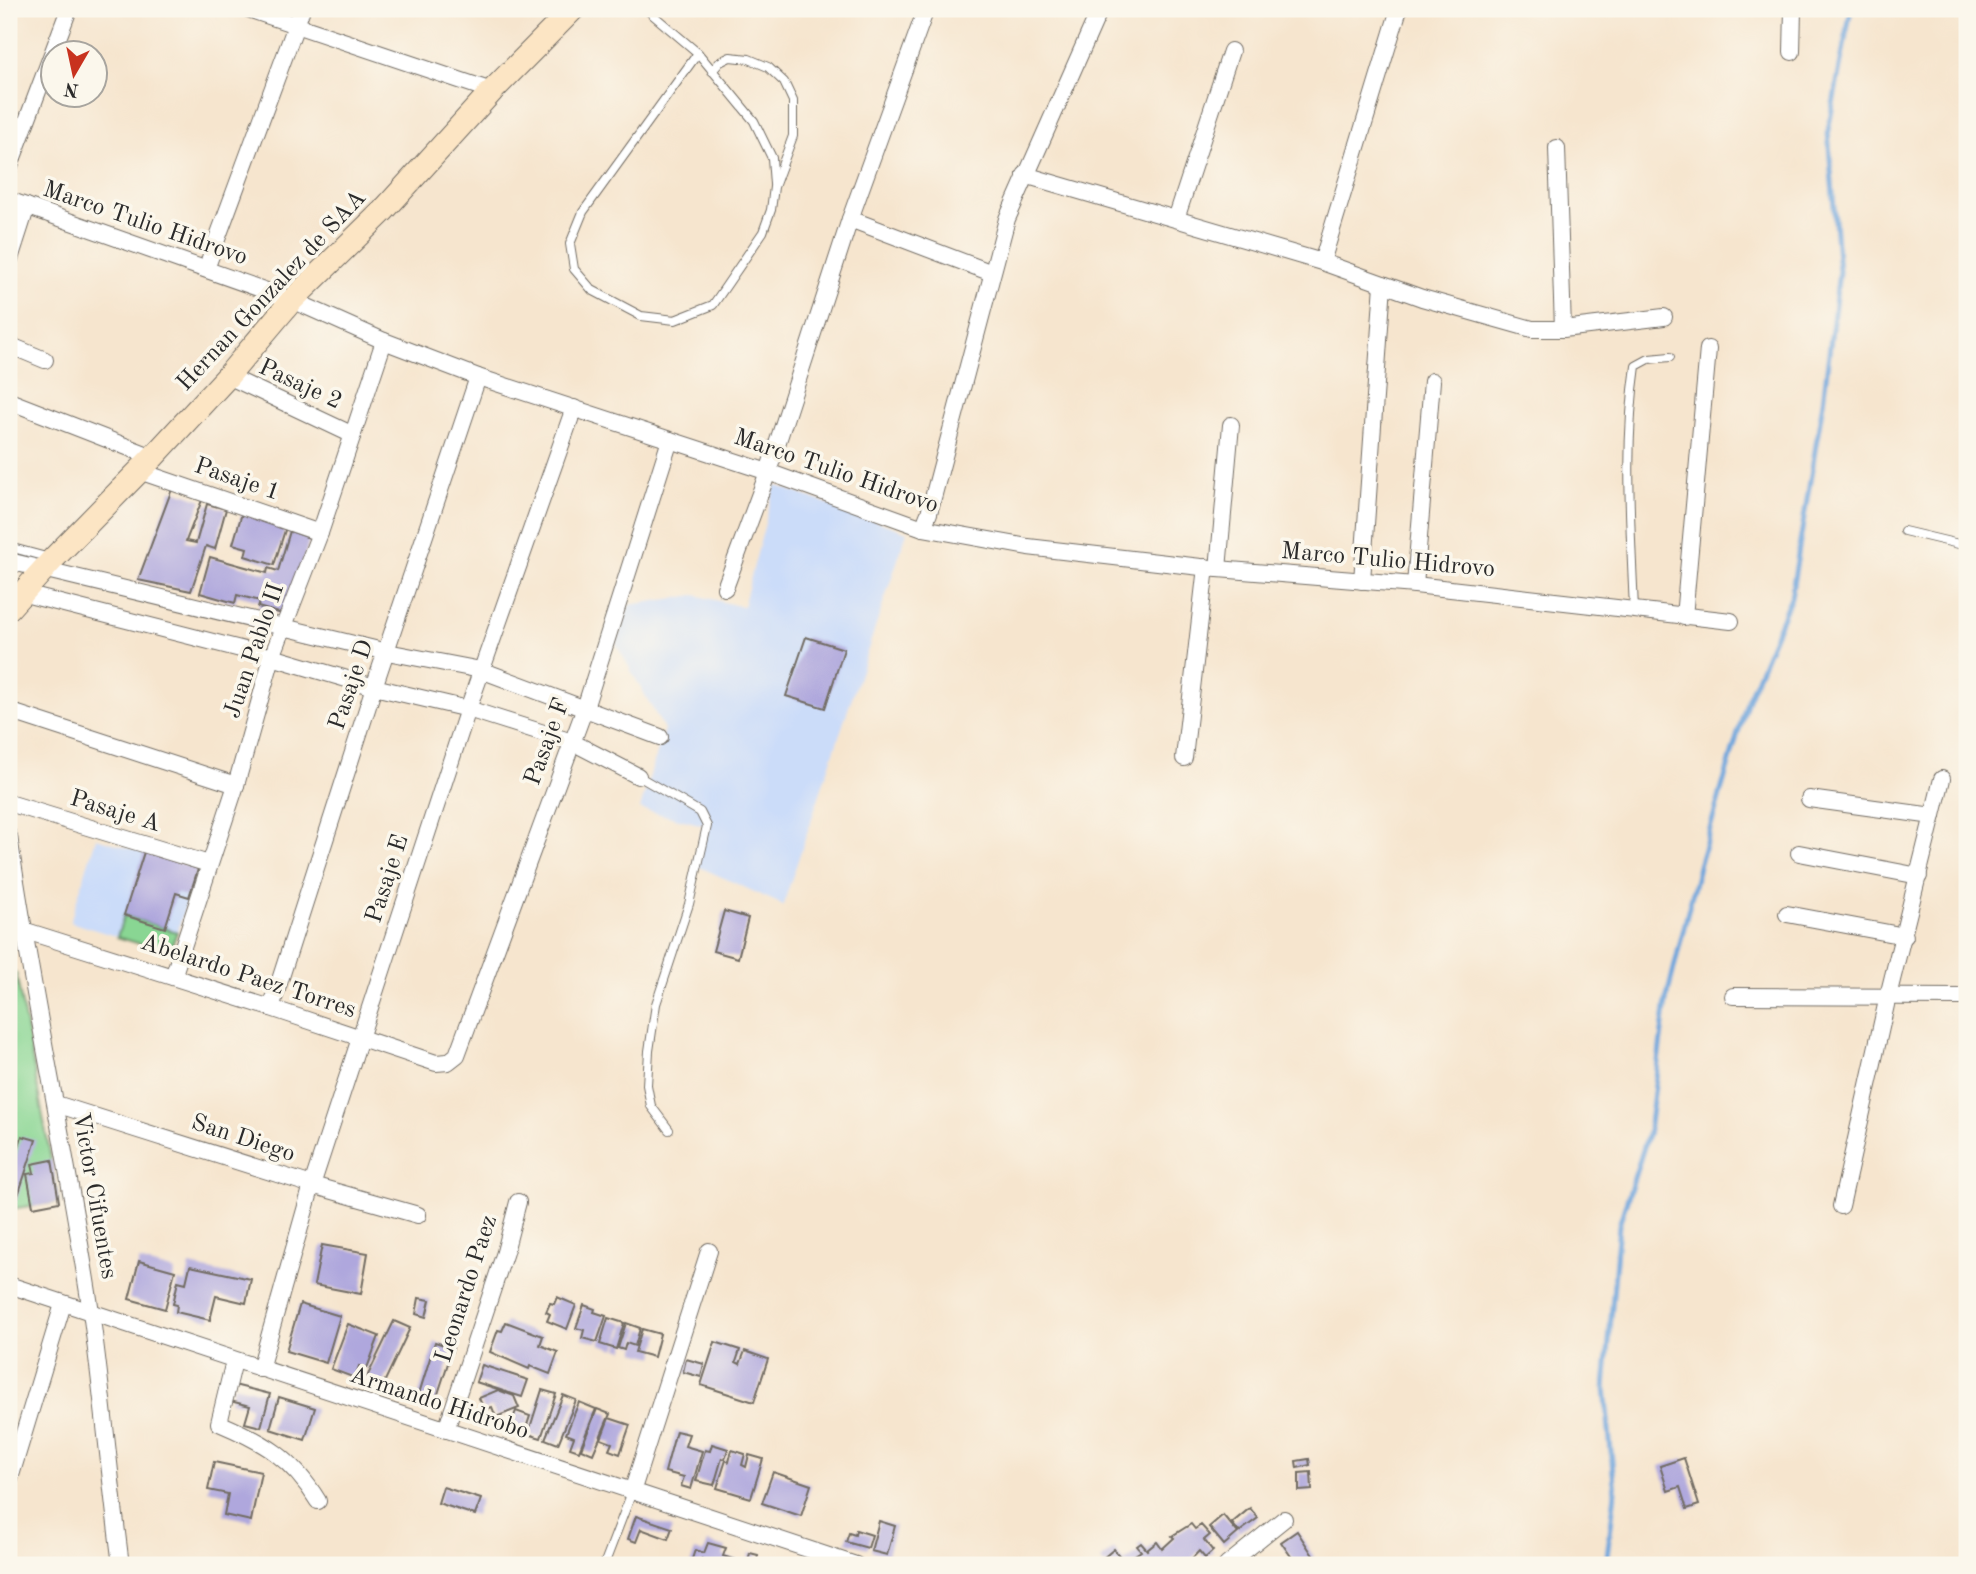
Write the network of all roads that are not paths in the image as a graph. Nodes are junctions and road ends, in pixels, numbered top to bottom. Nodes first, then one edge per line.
1 (69, 9) edge
2 (248, 9) edge
3 (302, 9) edge
4 (573, 9) edge
5 (646, 9) edge
6 (926, 9) edge
7 (1100, 9) edge
8 (1399, 9) edge
9 (1666, 9) edge
10 (1690, 9) edge
11 (1793, 9) edge
12 (296, 25) junction
13 (1231, 51) dead end
14 (1792, 52) dead end
15 (698, 53) junction
16 (712, 71) junction
17 (492, 91) junction
18 (1557, 148) dead end
19 (9, 168) edge
20 (1025, 175) junction
21 (774, 187) junction
22 (9, 200) edge
23 (27, 206) junction
24 (850, 219) junction
25 (1176, 219) junction
26 (9, 261) edge
27 (1322, 262) junction
28 (206, 269) junction
29 (992, 273) junction
30 (1383, 284) junction
31 (292, 300) junction
32 (1664, 317) dead end
33 (1563, 329) junction
34 (384, 341) junction
35 (9, 345) edge
36 (1708, 349) dead end
37 (1670, 357) dead end
38 (45, 360) dead end
39 (228, 376) junction
40 (478, 377) junction
41 (1432, 381) dead end
42 (9, 401) edge
43 (574, 408) junction
44 (1231, 425) dead end
45 (353, 435) junction
46 (670, 440) junction
47 (146, 464) junction
48 (768, 472) junction
49 (923, 528) junction
50 (1904, 531) dead end
51 (320, 533) junction
52 (1967, 546) edge
53 (9, 547) edge
54 (9, 561) edge
55 (48, 564) junction
56 (1212, 568) junction
57 (1362, 580) junction
58 (1415, 585) junction
59 (725, 588) dead end
60 (13, 597) edge
61 (1634, 611) junction
62 (1684, 617) junction
63 (1731, 621) dead end
64 (285, 627) junction
65 (387, 652) junction
66 (272, 657) junction
67 (481, 670) junction
68 (374, 687) junction
69 (585, 708) junction
70 (468, 709) junction
71 (9, 710) edge
72 (660, 737) dead end
73 (572, 742) junction
74 (1184, 758) dead end
75 (638, 776) joint
76 (1942, 779) dead end
77 (236, 785) junction
78 (1809, 799) dead end
79 (9, 803) edge
80 (1933, 816) junction
81 (9, 836) edge
82 (1799, 853) dead end
83 (209, 864) junction
84 (1919, 876) junction
85 (1787, 914) dead end
86 (16, 933) edge
87 (1905, 936) junction
88 (173, 976) junction
89 (1733, 996) dead end
90 (1888, 996) junction
91 (1967, 997) edge
92 (271, 1008) junction
93 (361, 1038) junction
94 (457, 1055) joint
95 (56, 1104) junction
96 (669, 1129) dead end
97 (312, 1185) junction
98 (518, 1202) dead end
99 (1841, 1206) dead end
100 (418, 1215) dead end
101 (709, 1251) dead end
102 (9, 1285) edge
103 (64, 1304) junction
104 (91, 1314) junction
105 (234, 1361) junction
106 (260, 1369) junction
107 (446, 1430) junction
108 (9, 1482) edge
109 (632, 1492) junction
110 (318, 1501) dead end
111 (1284, 1519) dead end
112 (121, 1565) edge
113 (604, 1565) edge
114 (856, 1565) edge
115 (1227, 1565) edge

1 - 19 street
2 - 12 street
3 - 12 street
4 - 17 street, Hernan Gonzalez de SAA
5 - 15 lane
6 - 24 street
7 - 20 street
8 - 27 street
9 - 10 lane
11 - 14 street
12 - 17 street
12 - 28 street
13 - 25 street
15 - 16 lane
15 - 21 lane
16 - 21 lane
16 - 21 lane
17 - 31 street, Hernan Gonzalez de SAA
18 - 33 street
20 - 25 street
20 - 29 street
22 - 23 street, Marco Tulio Hidrovo
23 - 26 street
23 - 28 street, Marco Tulio Hidrovo
24 - 29 street
24 - 48 street
25 - 27 street
27 - 30 street
28 - 31 street, Marco Tulio Hidrovo
29 - 49 street
30 - 33 street
30 - 57 street
31 - 34 street, Marco Tulio Hidrovo
31 - 39 street, Hernan Gonzalez de SAA
32 - 33 street
34 - 40 street, Marco Tulio Hidrovo
34 - 45 street, Juan Pablo II
35 - 38 street
36 - 62 street
37 - 61 lane
39 - 45 street, Pasaje 2
39 - 47 street, Hernan Gonzalez de SAA
40 - 43 street, Marco Tulio Hidrovo
40 - 65 street, Pasaje D
41 - 58 street
42 - 47 street, Pasaje 1
43 - 46 street, Marco Tulio Hidrovo
43 - 67 street, Pasaje E
44 - 56 street
45 - 51 street, Juan Pablo II
46 - 48 street, Marco Tulio Hidrovo
46 - 69 street, Pasaje F
47 - 51 street, Pasaje 1
47 - 55 street, Hernan Gonzalez de SAA
48 - 49 street, Marco Tulio Hidrovo
48 - 59 street
49 - 56 street, Marco Tulio Hidrovo
50 - 52 lane
51 - 64 street, Juan Pablo II
53 - 55 lane
54 - 55 street
55 - 60 street, Hernan Gonzalez de SAA
55 - 64 street
56 - 57 street, Marco Tulio Hidrovo
56 - 74 street
57 - 58 street, Marco Tulio Hidrovo
58 - 61 street, Marco Tulio Hidrovo
60 - 66 street
61 - 62 street, Marco Tulio Hidrovo
62 - 63 street, Marco Tulio Hidrovo
64 - 65 street
64 - 66 street, Juan Pablo II
65 - 67 street
65 - 68 street, Pasaje D
66 - 68 street
66 - 77 street, Juan Pablo II
67 - 69 street
67 - 70 street, Pasaje E
68 - 70 street
68 - 92 street, Pasaje D
69 - 72 street
69 - 73 street, Pasaje F
70 - 73 street
70 - 93 street, Pasaje E
71 - 77 street
73 - 75 street
73 - 94 street, Pasaje F
75 - 96 lane
76 - 80 street
77 - 83 street, Juan Pablo II
78 - 80 street
79 - 83 street, Pasaje A
80 - 84 street
81 - 86 street, Victor Cifuentes
82 - 84 street
83 - 88 street, Juan Pablo II
84 - 87 street
85 - 87 street
86 - 88 street, Abelardo Paez Torres
86 - 95 street, Victor Cifuentes
87 - 90 street
88 - 92 street, Abelardo Paez Torres
89 - 90 street
90 - 91 street
90 - 99 street
92 - 93 street, Abelardo Paez Torres
93 - 94 street, Abelardo Paez Torres
93 - 97 street, Pasaje E
95 - 97 street, San Diego
95 - 104 street, Victor Cifuentes
97 - 100 street, San Diego
97 - 106 street, Pasaje E
98 - 107 street, Leonardo Paez
101 - 109 street
102 - 103 street, Armando Hidrobo
103 - 104 street, Armando Hidrobo
103 - 108 street
104 - 105 street, Armando Hidrobo
104 - 112 street, Victor Cifuentes
105 - 106 street, Armando Hidrobo
105 - 110 street
106 - 107 street, Armando Hidrobo
107 - 109 street, Armando Hidrobo
109 - 113 lane
109 - 114 street, Armando Hidrobo
111 - 115 street

